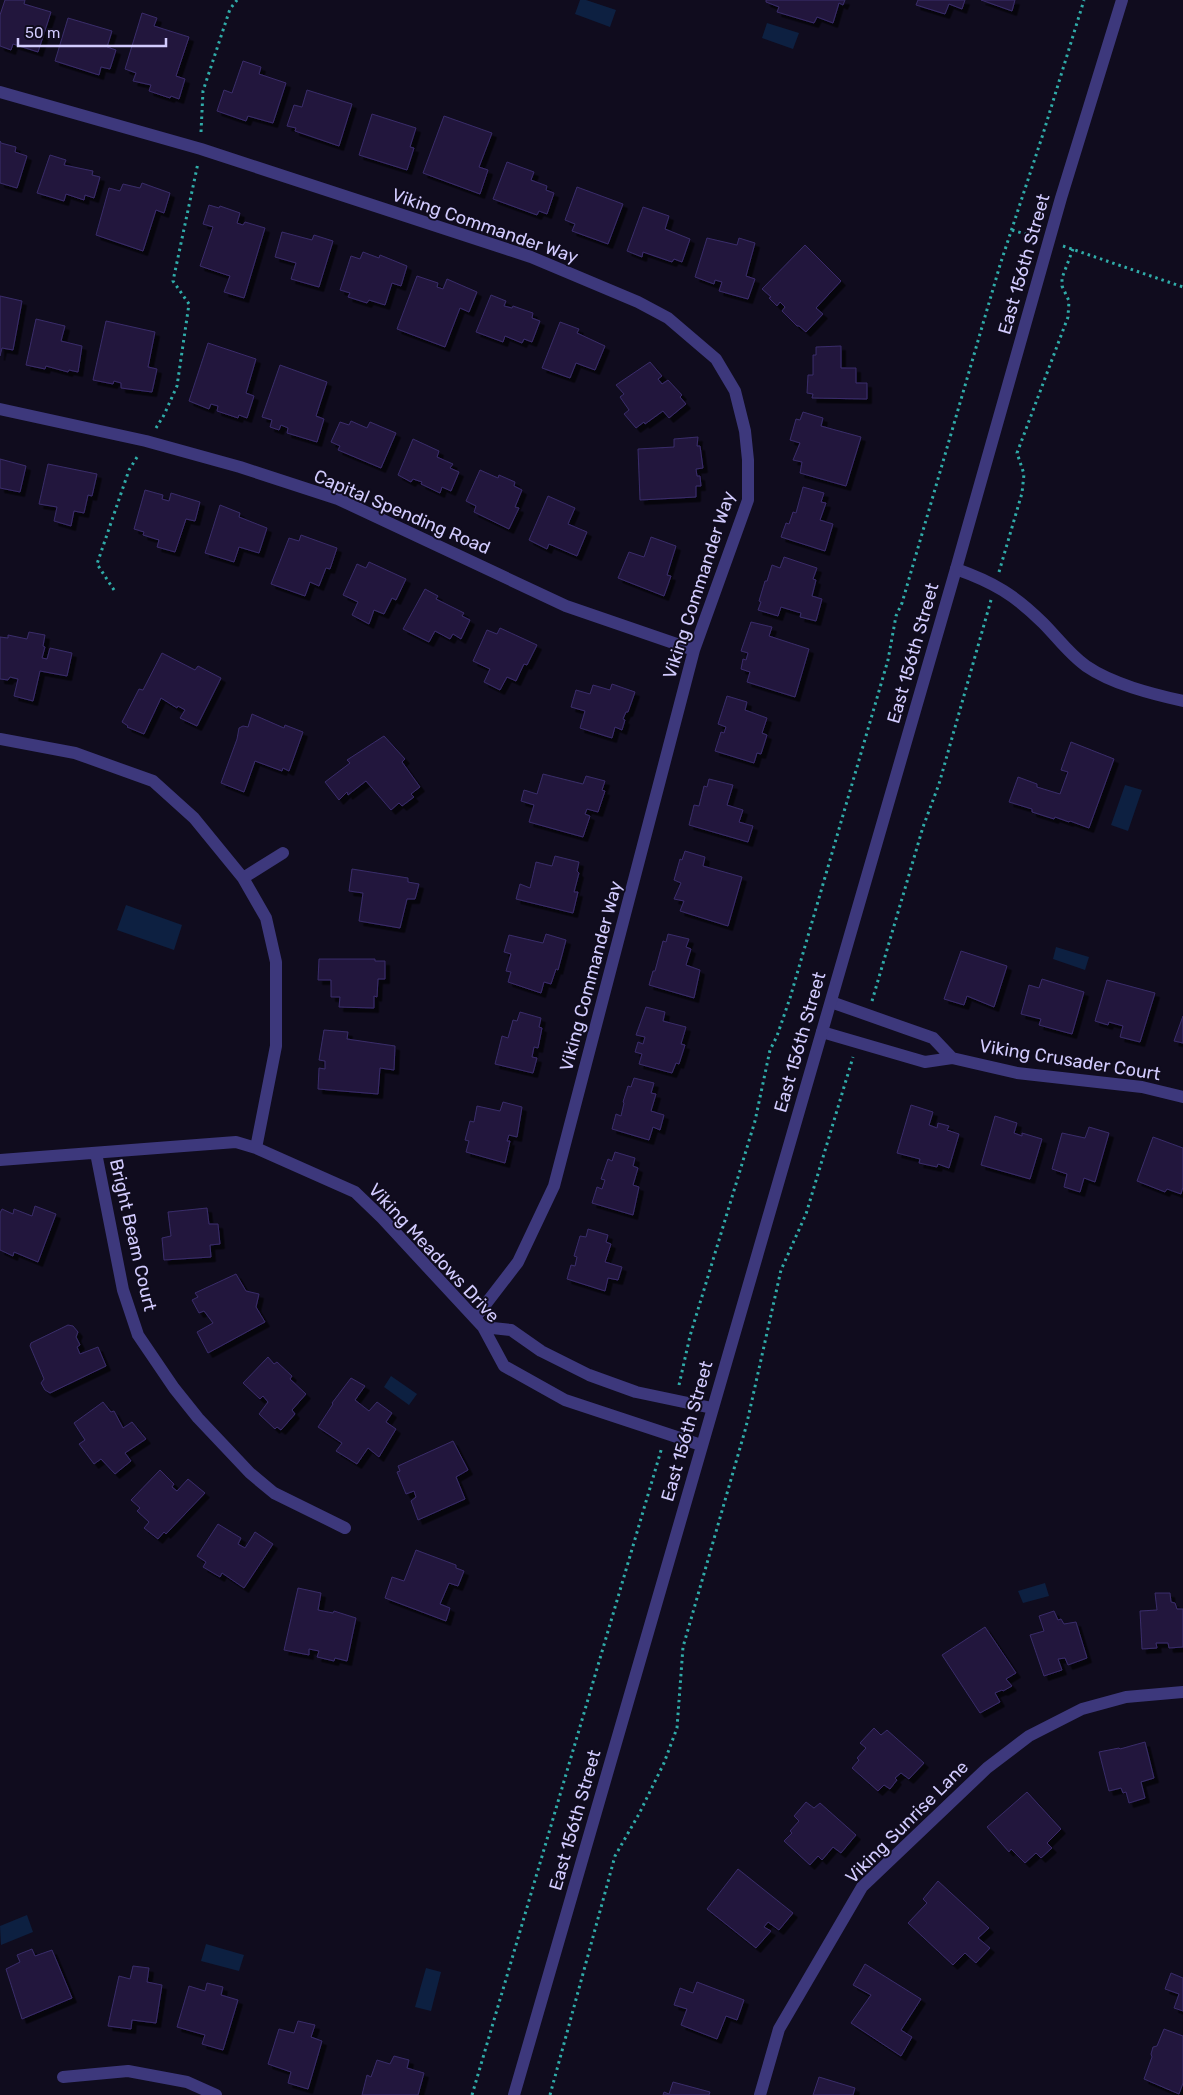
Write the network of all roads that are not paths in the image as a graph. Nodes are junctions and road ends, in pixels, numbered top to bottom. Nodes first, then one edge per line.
1 (1122, 0) edge
2 (0, 92) edge
3 (0, 410) edge
4 (956, 569) junction
5 (694, 650) junction
6 (1183, 701) edge
7 (0, 739) edge
8 (282, 853) dead end
9 (243, 878) junction
10 (831, 1002) junction
11 (822, 1032) junction
12 (952, 1058) junction
13 (1183, 1097) edge
14 (256, 1148) junction
15 (96, 1153) junction
16 (0, 1160) edge
17 (479, 1322) junction
18 (712, 1408) junction
19 (701, 1445) junction
20 (346, 1528) dead end
21 (1183, 1692) edge
22 (64, 2077) dead end
23 (216, 2095) edge
24 (514, 2095) edge
25 (760, 2095) edge

1 - 4 street, East 156th Street
2 - 5 street, Viking Commander Way
3 - 5 street, Capital Spending Road
4 - 6 street
4 - 10 street, East 156th Street
5 - 17 street, Viking Commander Way
7 - 9 street
8 - 9 street
9 - 14 street
10 - 11 street, East 156th Street
10 - 12 street, Viking Crusader Court
11 - 12 street, Viking Crusader Court
11 - 18 street, East 156th Street
12 - 13 street, Viking Crusader Court
14 - 15 street, Viking Meadows Drive
14 - 17 street, Viking Meadows Drive
15 - 16 street, Viking Meadows Drive
15 - 20 street, Bright Beam Court
17 - 18 street
17 - 19 street, Viking Meadows Drive
18 - 19 street, East 156th Street
19 - 24 street, East 156th Street
21 - 25 street, Viking Sunrise Lane
22 - 23 street

